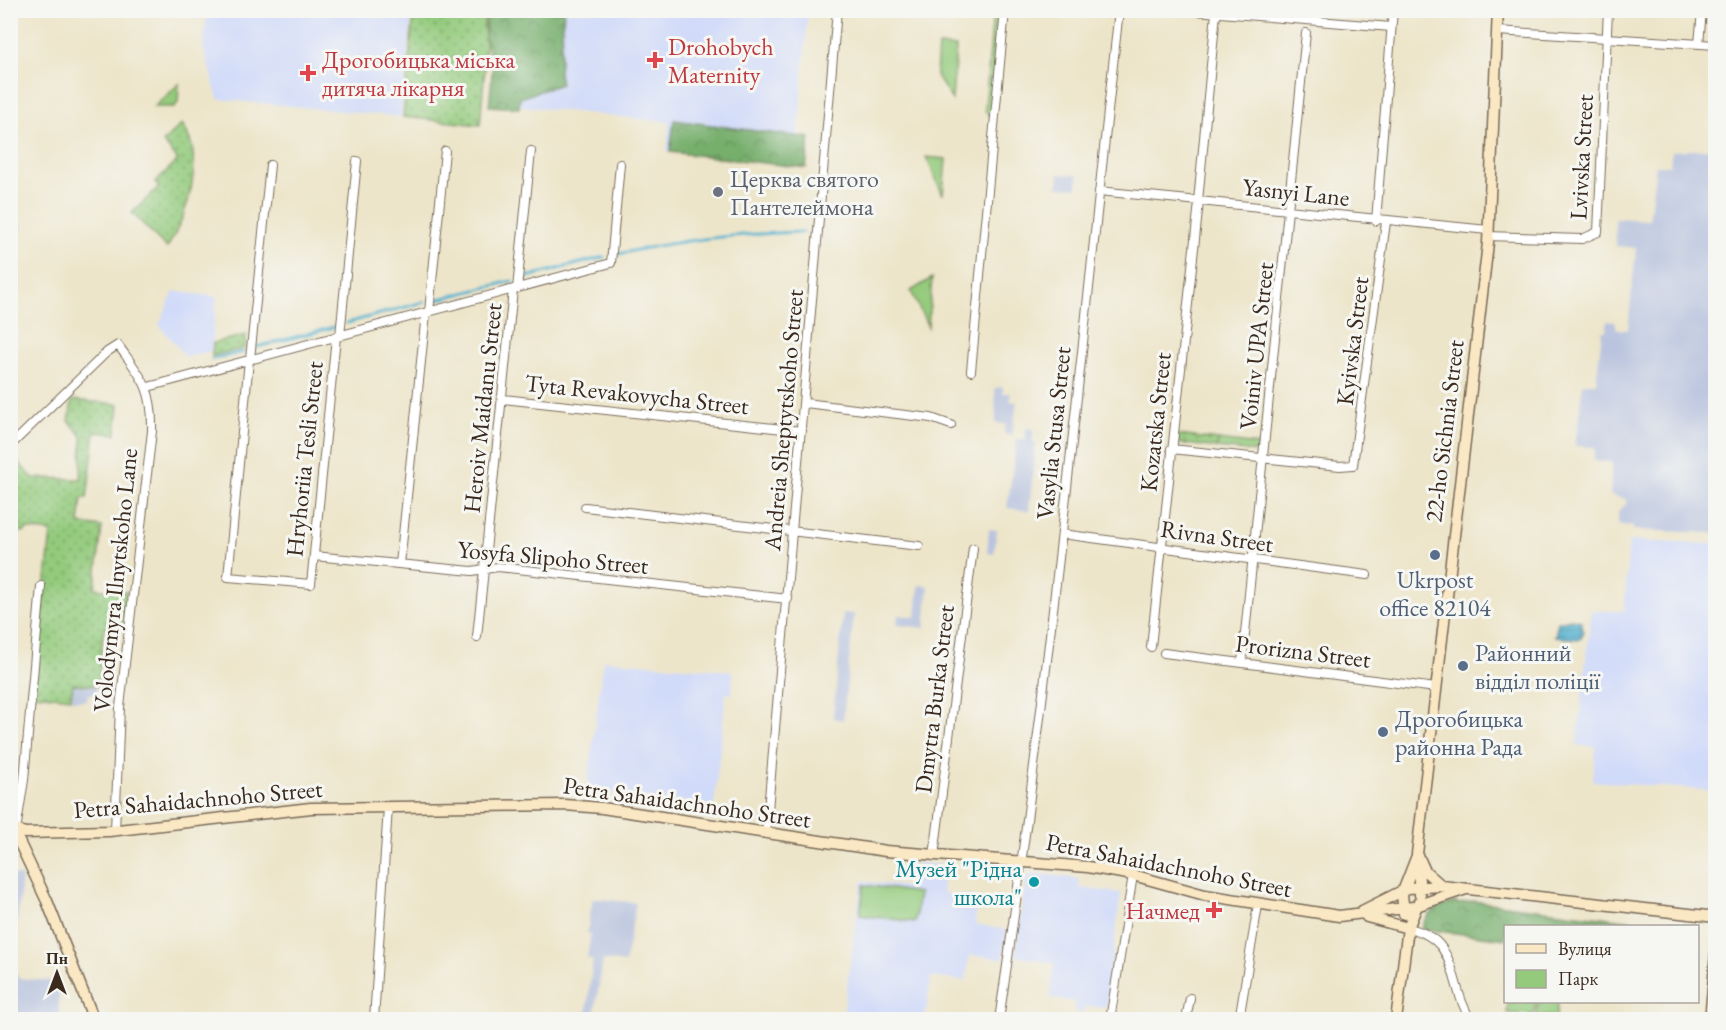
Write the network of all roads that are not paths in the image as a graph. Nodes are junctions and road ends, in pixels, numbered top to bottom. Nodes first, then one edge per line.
1 (837, 10) edge
2 (1005, 10) edge
3 (1119, 10) edge
4 (1183, 10) edge
5 (1393, 10) edge
6 (1498, 10) edge
7 (1608, 10) edge
8 (1702, 10) edge
9 (1216, 13) junction
10 (1281, 15) edge
11 (1392, 27) junction
12 (1497, 31) junction
13 (1306, 33) dead end
14 (1607, 38) junction
15 (1699, 44) junction
16 (1716, 45) edge
17 (445, 151) dead end
18 (531, 151) dead end
19 (357, 161) dead end
20 (620, 164) dead end
21 (270, 165) dead end
22 (1099, 191) junction
23 (1198, 202) junction
24 (1289, 211) junction
25 (1376, 221) junction
26 (1386, 222) junction
27 (1488, 233) junction
28 (515, 289) junction
29 (428, 313) junction
30 (338, 337) junction
31 (250, 359) junction
32 (971, 371) dead end
33 (148, 387) junction
34 (503, 399) junction
35 (805, 402) junction
36 (951, 425) dead end
37 (802, 431) junction
38 (10, 446) edge
39 (1171, 449) junction
40 (1264, 459) junction
41 (585, 507) dead end
42 (793, 530) junction
43 (1062, 534) junction
44 (919, 546) dead end
45 (973, 548) dead end
46 (1161, 548) junction
47 (314, 556) junction
48 (1253, 561) junction
49 (400, 564) junction
50 (485, 569) junction
51 (1367, 575) dead end
52 (41, 586) dead end
53 (788, 600) junction
54 (477, 637) dead end
55 (1151, 647) dead end
56 (1164, 653) dead end
57 (1242, 663) junction
58 (1436, 688) junction
59 (388, 807) junction
60 (13, 828) edge
61 (115, 831) junction
62 (766, 832) junction
63 (1417, 854) junction
64 (934, 856) junction
65 (1022, 860) junction
66 (1133, 876) junction
67 (1442, 886) junction
68 (1466, 889) junction
69 (1409, 896) junction
70 (1258, 905) junction
71 (1352, 916) junction
72 (1716, 917) edge
73 (1408, 928) junction
74 (1716, 953) edge
75 (1190, 998) dead end
76 (94, 1020) edge
77 (374, 1020) edge
78 (999, 1020) edge
79 (1110, 1020) edge
80 (1186, 1020) edge
81 (1239, 1020) edge
82 (1396, 1020) edge
83 (1471, 1020) edge
84 (1710, 1020) edge

1 - 35 street, Andreia Sheptytskoho Street
2 - 32 street
3 - 22 street, Vasylia Stusa Street
4 - 9 street
5 - 11 street
6 - 12 main road, 22-ho Sichnia Street
7 - 14 street, Lvivska Street
8 - 15 street
9 - 10 street
9 - 23 street, Kozatska Street
10 - 11 street
11 - 25 street
12 - 14 street
12 - 27 main road, 22-ho Sichnia Street
13 - 24 street, Voiniv UPA Street
14 - 15 street
14 - 27 street, Lvivska Street
15 - 16 street
17 - 29 street
18 - 28 street, Heroiv Maidanu Street
19 - 30 street, Hryhoriia Tesli Street
20 - 28 street
21 - 31 street
22 - 23 street, Yasnyi Lane
22 - 43 street, Vasylia Stusa Street
23 - 24 street, Yasnyi Lane
23 - 39 street, Kozatska Street
24 - 25 street, Yasnyi Lane
24 - 40 street, Voiniv UPA Street
25 - 26 street, Yasnyi Lane
26 - 27 street, Yasnyi Lane
26 - 40 street, Kyivska Street
27 - 58 main road, 22-ho Sichnia Street
28 - 29 street
28 - 34 street, Heroiv Maidanu Street
29 - 30 street
29 - 49 street
30 - 31 street
30 - 47 street, Hryhoriia Tesli Street
31 - 33 street
31 - 47 street, Hryhoriia Tesli Street
33 - 38 street, Volodymyra Ilnytskoho Lane
33 - 61 street, Volodymyra Ilnytskoho Lane
34 - 37 street, Tyta Revakovycha Street
34 - 50 street, Heroiv Maidanu Street
35 - 36 street
35 - 37 street, Andreia Sheptytskoho Street
37 - 42 street, Andreia Sheptytskoho Street
39 - 40 street
39 - 46 street, Kozatska Street
40 - 48 street, Voiniv UPA Street
41 - 42 street
42 - 44 street
42 - 53 street, Andreia Sheptytskoho Street
43 - 46 street, Rivna Street
43 - 65 street, Vasylia Stusa Street
45 - 64 street, Dmytra Burka Street
46 - 48 street, Rivna Street
46 - 55 street, Kozatska Street
47 - 49 street, Yosyfa Slipoho Street
48 - 51 street, Rivna Street
48 - 57 street, Voiniv UPA Street
49 - 50 street, Yosyfa Slipoho Street
50 - 53 street, Yosyfa Slipoho Street
50 - 54 street, Heroiv Maidanu Street
52 - 60 street
53 - 62 street, Andreia Sheptytskoho Street
56 - 57 street, Prorizna Street
57 - 58 street, Prorizna Street
58 - 63 main road, 22-ho Sichnia Street
59 - 61 main road, Petra Sahaidachnoho Street
59 - 62 main road, Petra Sahaidachnoho Street
59 - 77 street
60 - 61 main road, Petra Sahaidachnoho Street
60 - 76 main road
62 - 64 main road, Petra Sahaidachnoho Street
63 - 67 main road
63 - 69 main road
63 - 69 main road
64 - 65 main road, Petra Sahaidachnoho Street
65 - 66 main road, Petra Sahaidachnoho Street
65 - 78 street, Vasylia Stusa Street
66 - 70 main road, Petra Sahaidachnoho Street
66 - 79 street
67 - 68 main road
67 - 69 main road
68 - 69 main road
68 - 72 main road
69 - 71 main road
69 - 71 main road
69 - 73 main road
70 - 71 main road, Petra Sahaidachnoho Street
70 - 81 street
71 - 73 main road
73 - 82 main road
73 - 83 street
74 - 84 main road
75 - 80 street

